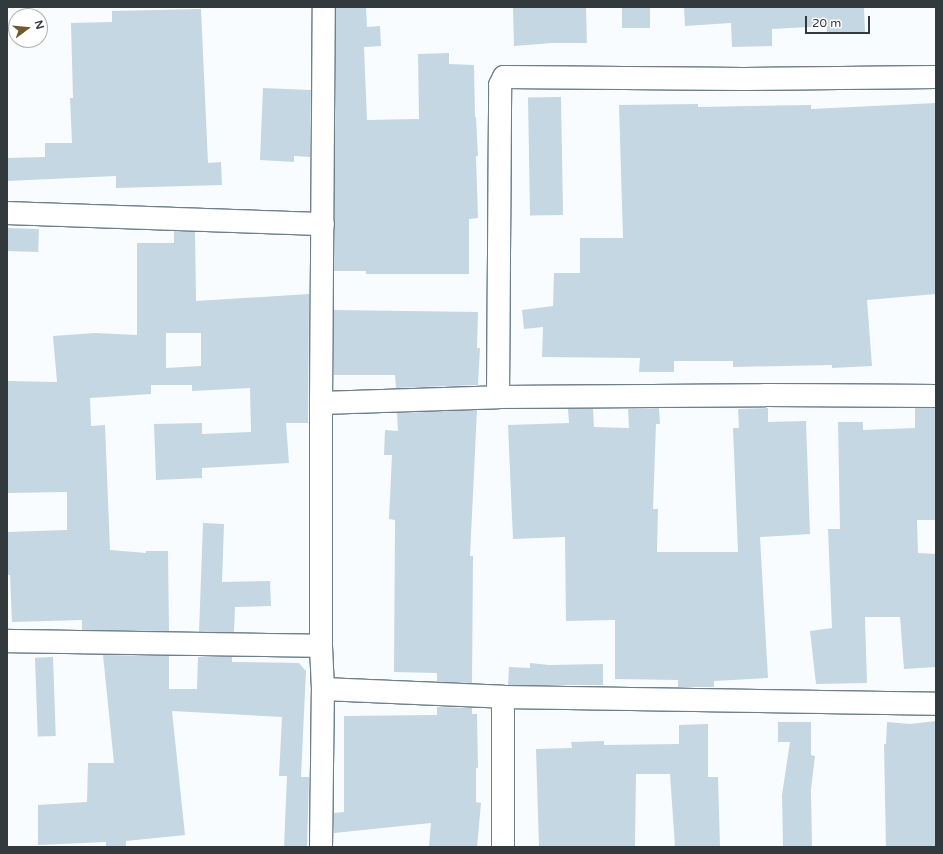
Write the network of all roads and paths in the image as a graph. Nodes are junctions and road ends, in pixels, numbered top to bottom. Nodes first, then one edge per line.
1 (324, 7) edge
2 (936, 76) edge
3 (7, 213) edge
4 (323, 224) junction
5 (936, 396) edge
6 (498, 398) junction
7 (321, 403) junction
8 (7, 641) edge
9 (321, 646) junction
10 (322, 689) junction
11 (503, 698) junction
12 (936, 704) edge
13 (321, 847) edge
14 (503, 847) edge

1 - 4 street
2 - 6 street
3 - 4 street
4 - 7 street
5 - 6 street
6 - 7 street
7 - 9 street
8 - 9 street
9 - 10 street
10 - 11 street
10 - 13 street
11 - 12 street
11 - 14 street

